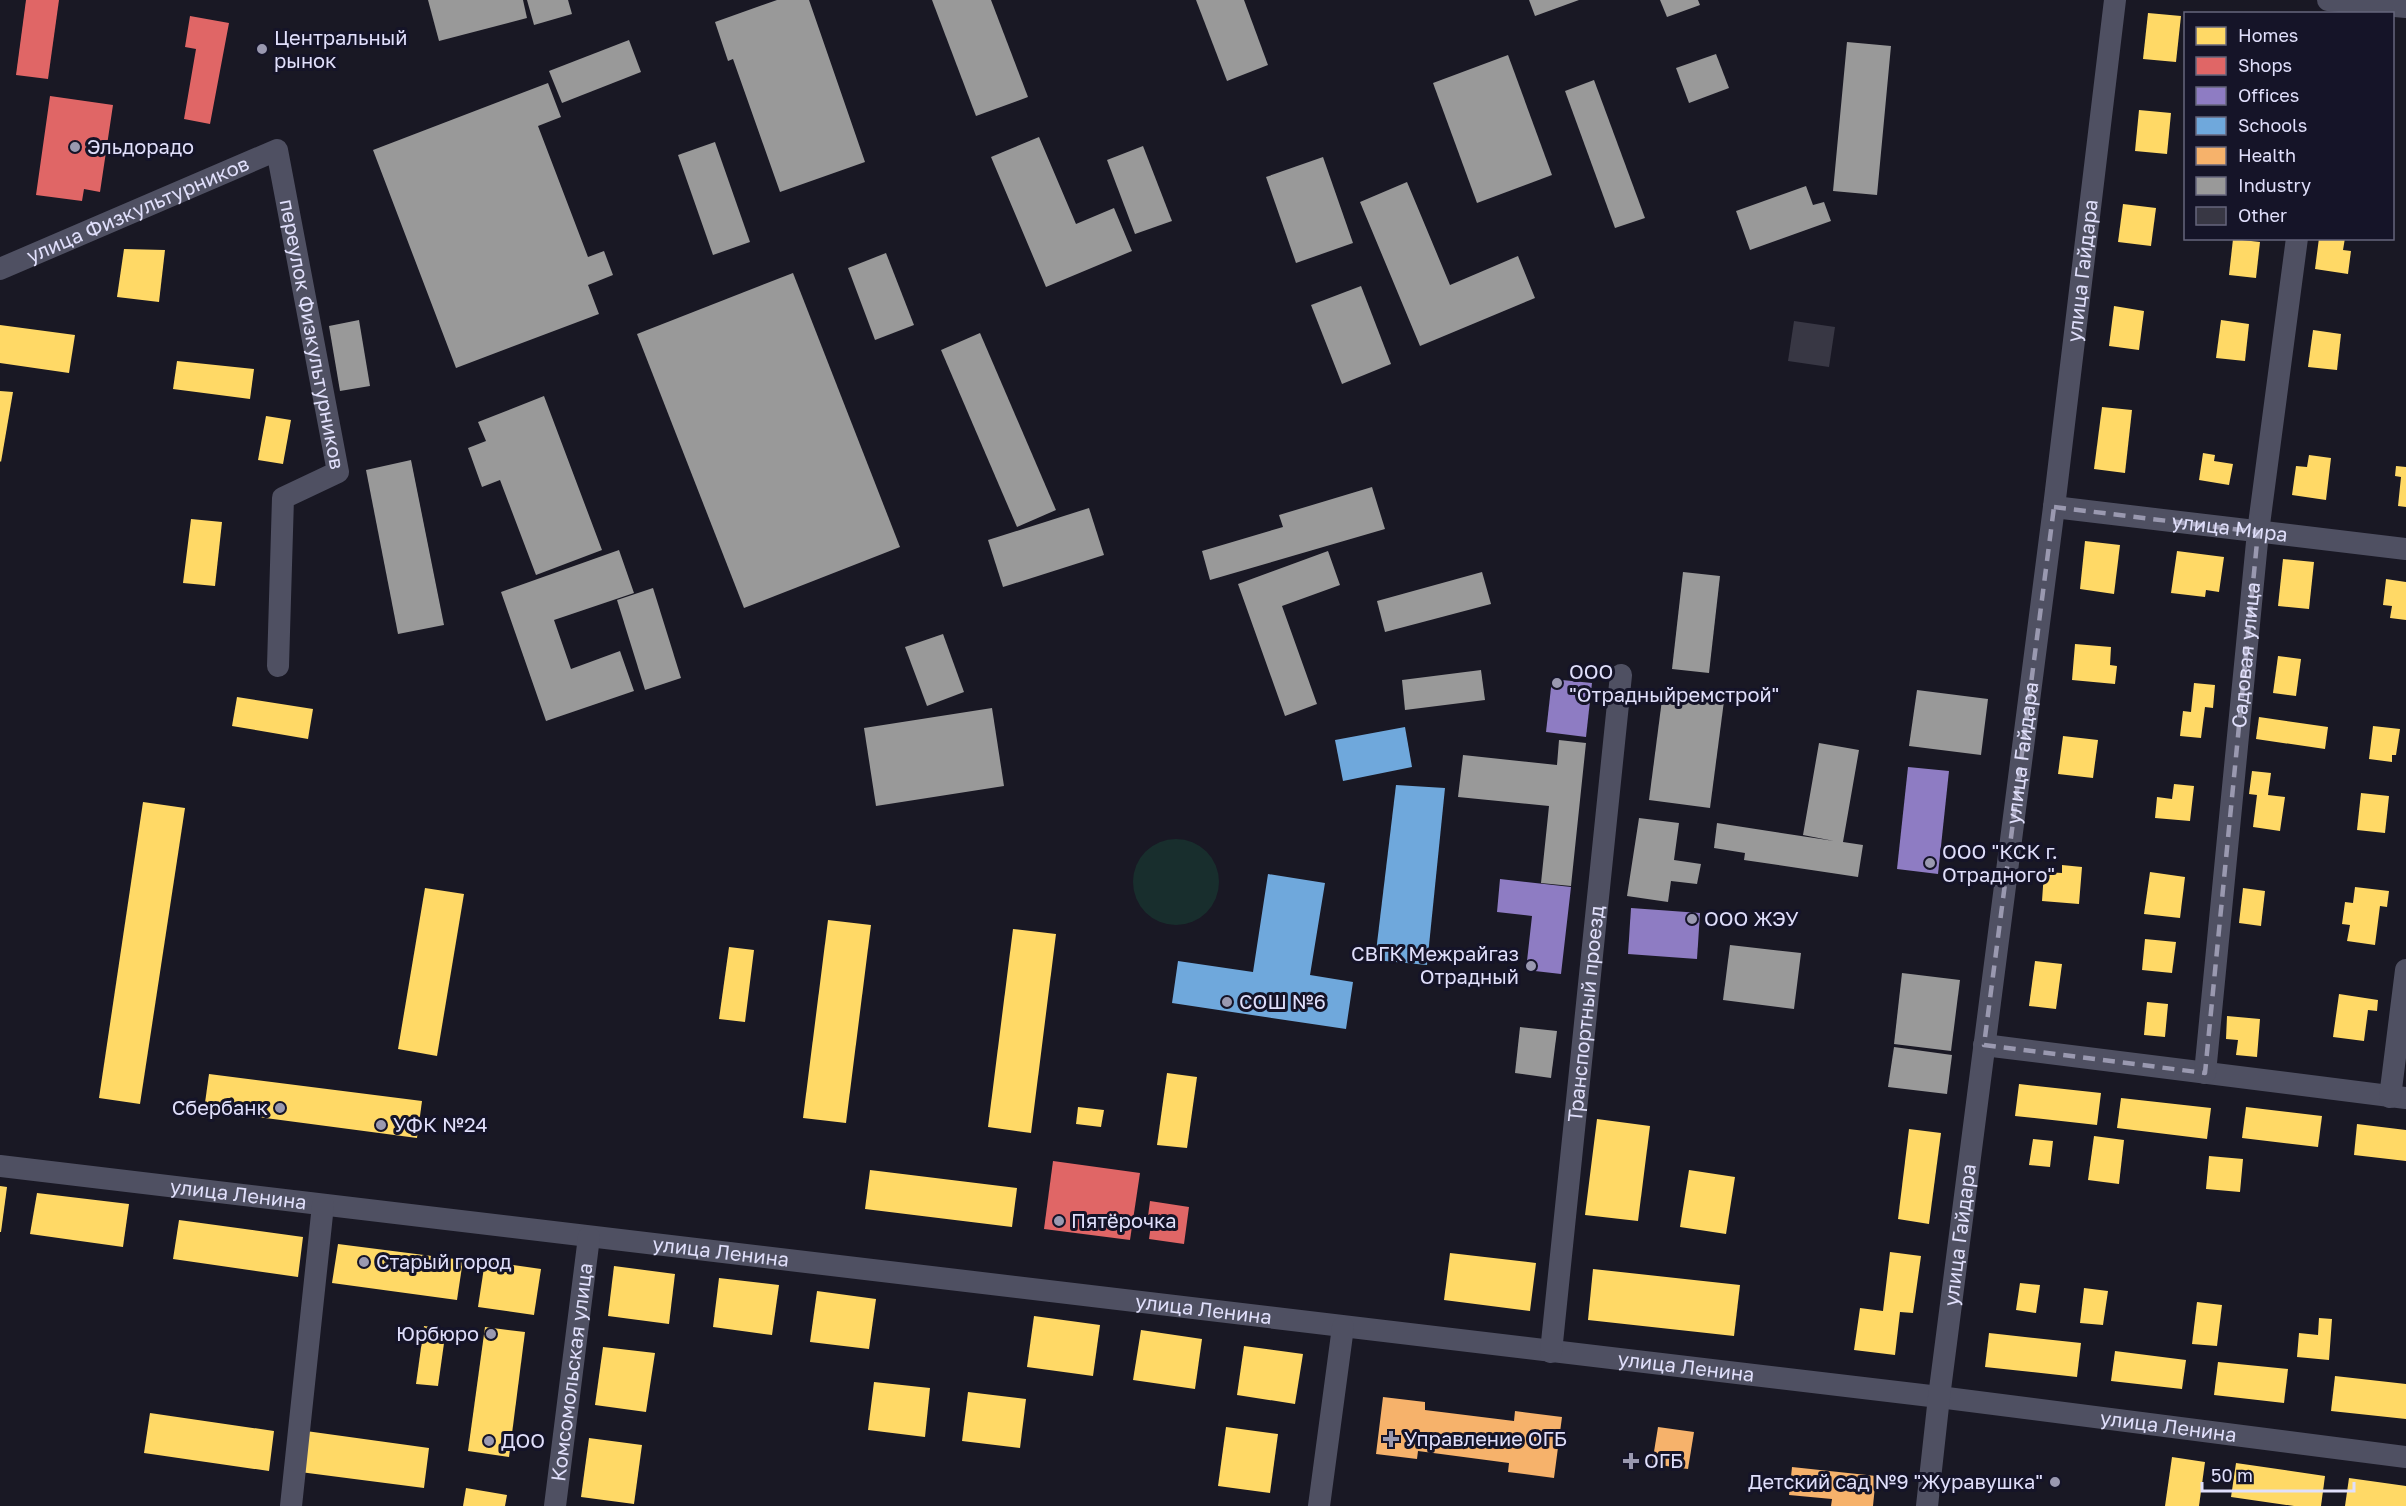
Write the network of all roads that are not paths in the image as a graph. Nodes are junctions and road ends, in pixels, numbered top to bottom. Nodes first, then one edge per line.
1 (2115, 0) edge
2 (2328, 0) edge
3 (2406, 7) edge
4 (277, 150) joint
5 (2297, 240) edge
6 (0, 269) edge
7 (2054, 507) junction
8 (2258, 532) junction
9 (2406, 549) edge
10 (278, 666) dead end
11 (1621, 675) dead end
12 (2406, 970) edge
13 (1984, 1045) junction
14 (2205, 1073) junction
15 (2398, 1097) edge
16 (0, 1166) edge
17 (324, 1205) junction
18 (589, 1238) junction
19 (1342, 1327) junction
20 (1551, 1352) junction
21 (1939, 1397) junction
22 (2406, 1457) edge
23 (291, 1506) edge
24 (555, 1506) edge
25 (1320, 1506) edge
26 (1927, 1506) edge

1 - 7 street, улица Гайдара
2 - 3 street
4 - 6 street, улица Физкультурников
4 - 10 street, переулок Физкультурников
5 - 8 street, Садовая улица
7 - 8 street, улица Мира
7 - 13 street, улица Гайдара
8 - 9 street, улица Мира
8 - 14 street, Садовая улица
11 - 20 street, Транспортный проезд
12 - 15 street
13 - 14 street
13 - 21 street, улица Гайдара
14 - 15 street
16 - 17 street, улица Ленина
17 - 18 street, улица Ленина
17 - 23 street
18 - 19 street, улица Ленина
18 - 24 street, Комсомольская улица
19 - 20 street, улица Ленина
19 - 25 street
20 - 21 street, улица Ленина
21 - 22 street, улица Ленина
21 - 26 street, улица Гайдара

